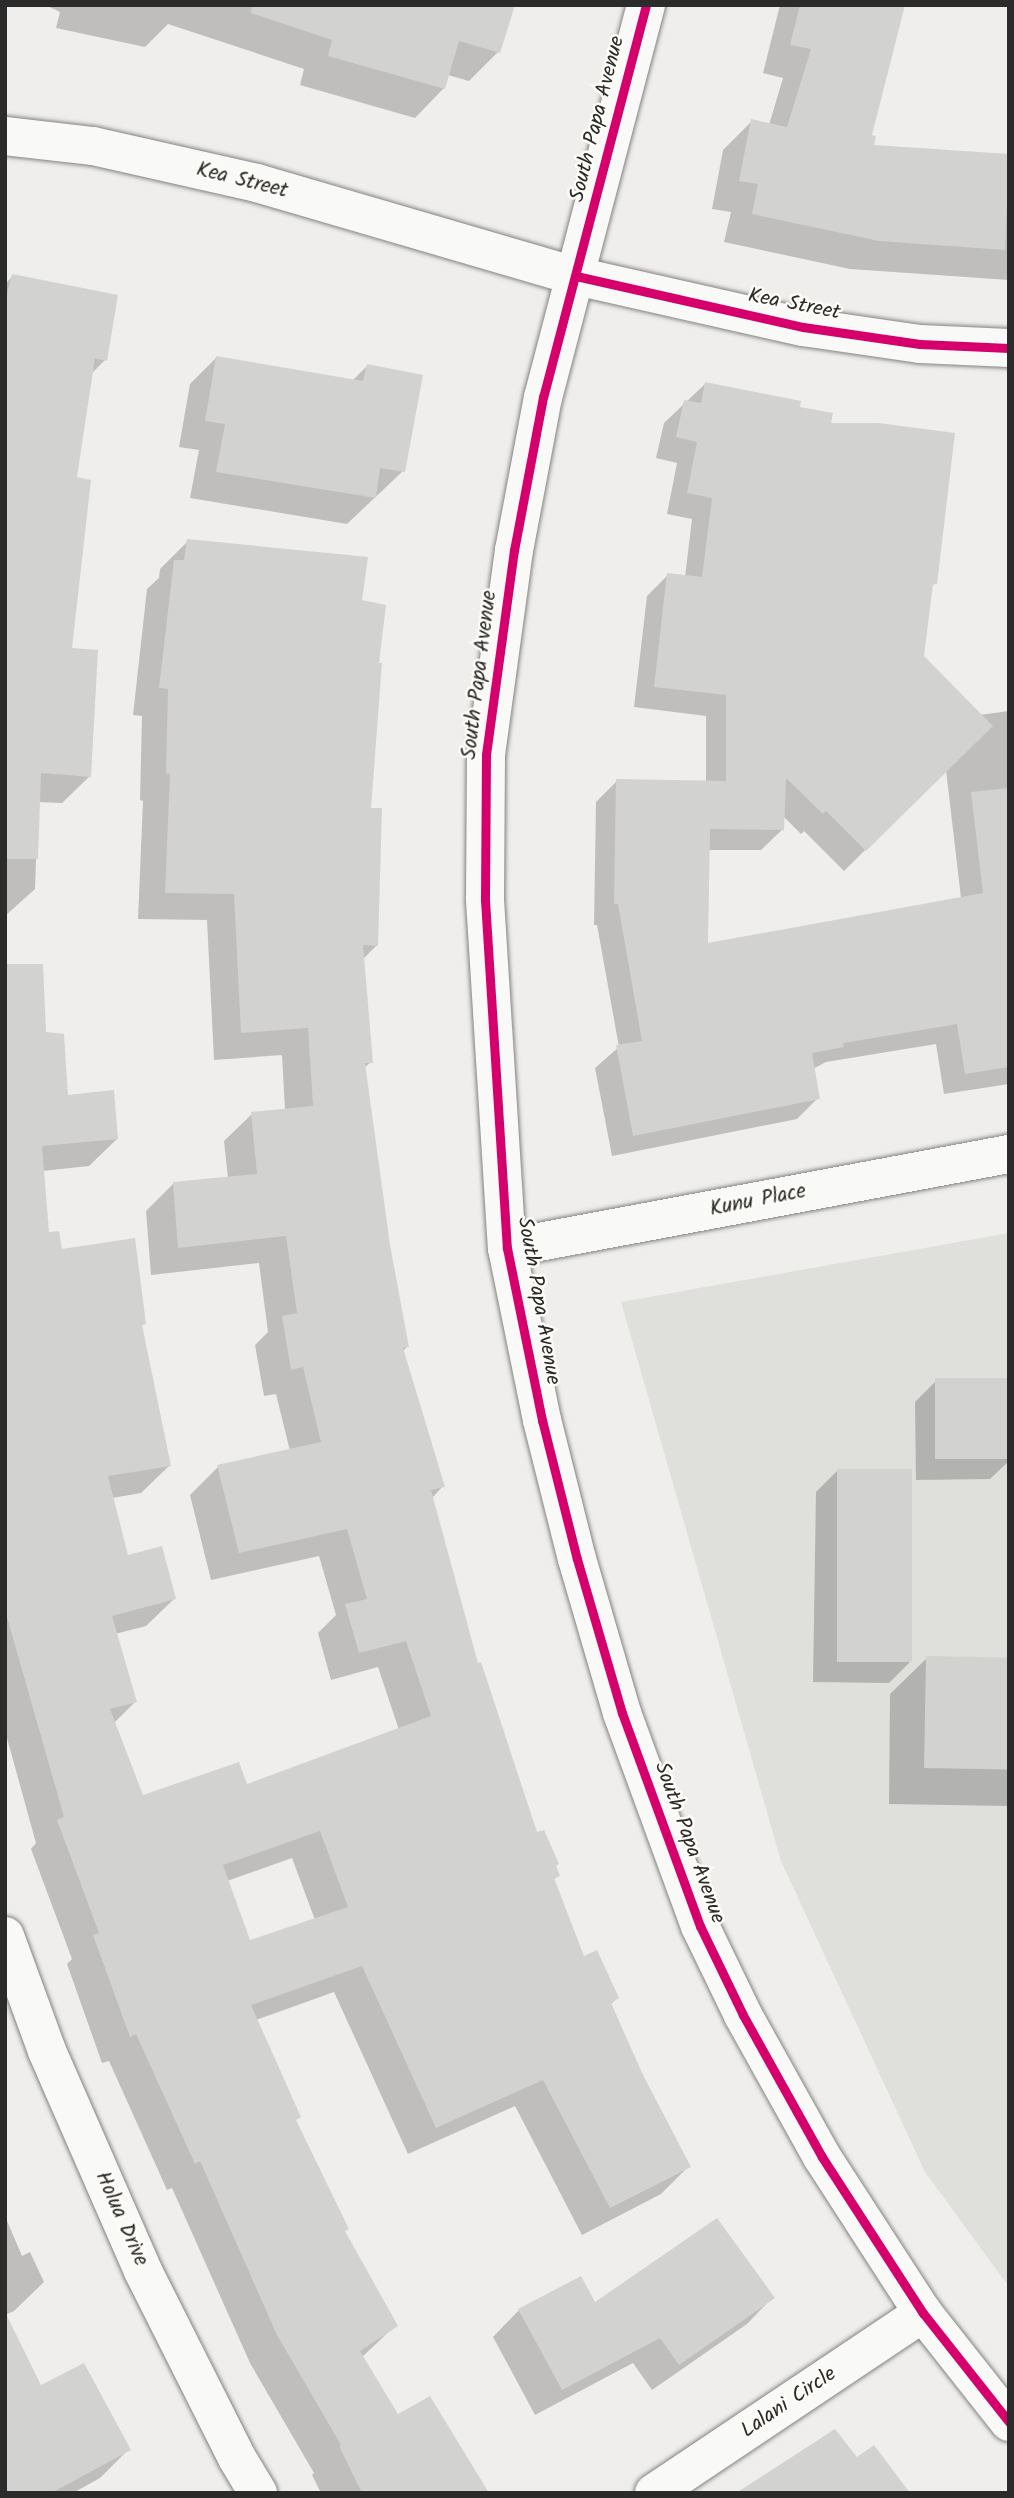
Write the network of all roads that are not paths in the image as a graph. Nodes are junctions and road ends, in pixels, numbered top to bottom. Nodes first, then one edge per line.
1 (646, 5) edge
2 (5, 136) edge
3 (576, 276) junction
4 (1009, 348) edge
5 (1009, 1154) edge
6 (507, 1248) junction
7 (5, 1936) edge
8 (923, 2313) junction
9 (1009, 2422) edge
10 (258, 2493) edge
11 (654, 2493) edge

1 - 3 street, South Papa Avenue
2 - 3 street, Kea Street
3 - 4 street, Kea Street
3 - 6 street, South Papa Avenue
5 - 6 street, Kunu Place
6 - 8 street, South Papa Avenue
7 - 10 street, Holua Drive
8 - 9 street, South Papa Avenue
8 - 11 street, Lalani Circle

